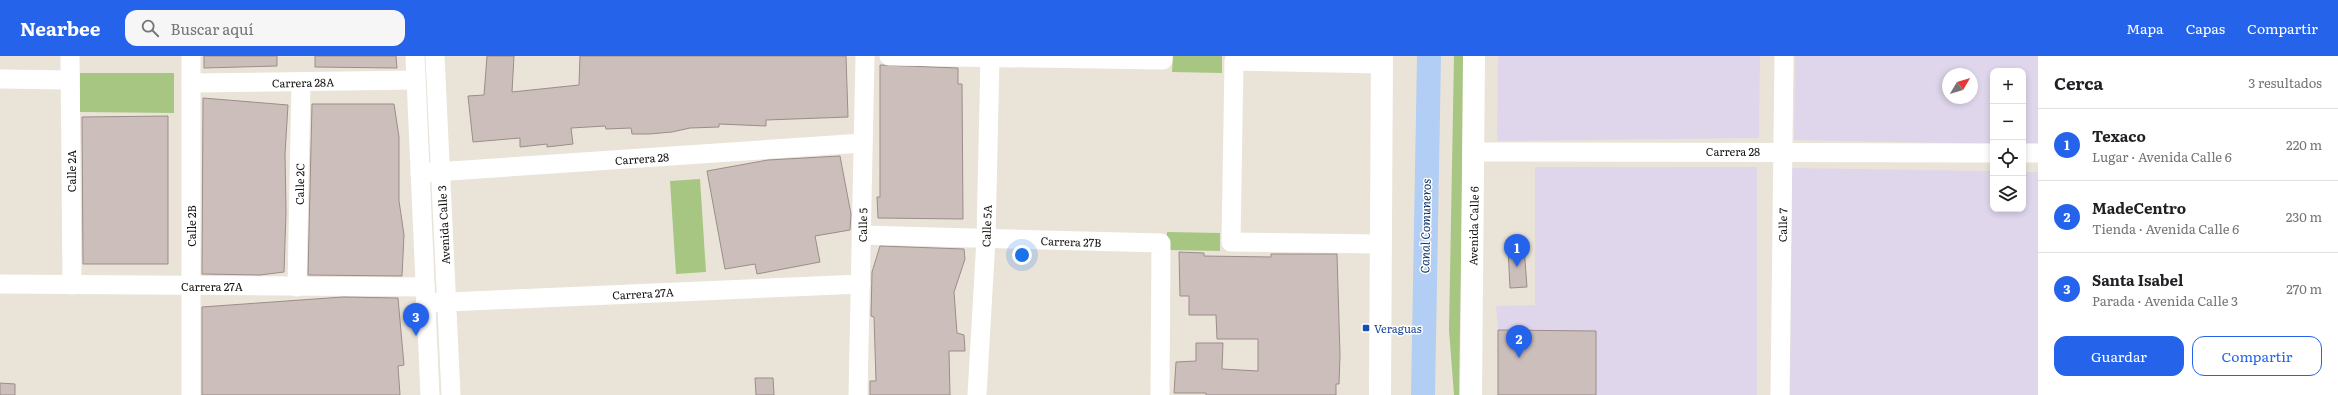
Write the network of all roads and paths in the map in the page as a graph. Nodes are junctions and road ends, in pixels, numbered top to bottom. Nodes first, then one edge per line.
1 (70, 56) edge
2 (191, 56) edge
3 (415, 56) edge
4 (435, 56) edge
5 (865, 56) edge
6 (889, 56) edge
7 (1474, 56) edge
8 (1784, 56) edge
9 (990, 57) edge
10 (1163, 58) edge
11 (1382, 60) edge
12 (0, 79) edge
13 (70, 80) junction
14 (416, 80) junction
15 (301, 82) junction
16 (191, 83) junction
17 (863, 143) junction
18 (1782, 151) junction
19 (1473, 152) junction
20 (1990, 153) edge
21 (2026, 153) edge
22 (2038, 153) edge
23 (440, 172) junction
24 (420, 173) junction
25 (862, 235) junction
26 (986, 238) junction
27 (1381, 244) junction
28 (0, 284) edge
29 (861, 284) junction
30 (72, 285) junction
31 (192, 286) junction
32 (296, 287) junction
33 (425, 295) junction
34 (447, 302) junction
35 (190, 395) edge
36 (430, 395) edge
37 (451, 395) edge
38 (858, 395) edge
39 (977, 395) edge
40 (1160, 395) edge
41 (1380, 395) edge
42 (1471, 395) edge
43 (1780, 395) edge

1 - 13 street, Calle 2A
2 - 16 street, Calle 2B
3 - 14 street, Avenida Calle 3
4 - 23 street, Avenida Calle 3
5 - 17 street, Calle 5
6 - 9 street
7 - 19 main road, Avenida Calle 6
8 - 18 street, Calle 7
9 - 10 street
9 - 26 street, Calle 5A
11 - 27 main road
11 - 27 street
12 - 13 street
13 - 30 street, Calle 2A
14 - 15 street, Carrera 28A
14 - 24 street, Avenida Calle 3
15 - 16 street, Carrera 28A
15 - 32 street, Calle 2C
16 - 31 street, Calle 2B
17 - 23 street, Carrera 28
17 - 25 street, Calle 5
18 - 19 street, Carrera 28
18 - 20 street, Carrera 28
18 - 43 street, Calle 7
19 - 42 main road, Avenida Calle 6
21 - 22 street
23 - 24 street, Carrera 28
23 - 34 street, Avenida Calle 3
24 - 33 street, Avenida Calle 3
25 - 26 street, Carrera 27B
25 - 29 street, Calle 5
26 - 39 street, Calle 5A
26 - 40 street, Carrera 27B
27 - 41 main road
28 - 30 street, Carrera 27A
29 - 34 street, Carrera 27A
29 - 38 street, Calle 5
30 - 31 street, Carrera 27A
31 - 32 street, Carrera 27A
31 - 35 street, Calle 2B
32 - 33 street, Carrera 27A
33 - 34 street, Carrera 27A
33 - 36 street, Avenida Calle 3
34 - 37 street, Avenida Calle 3

